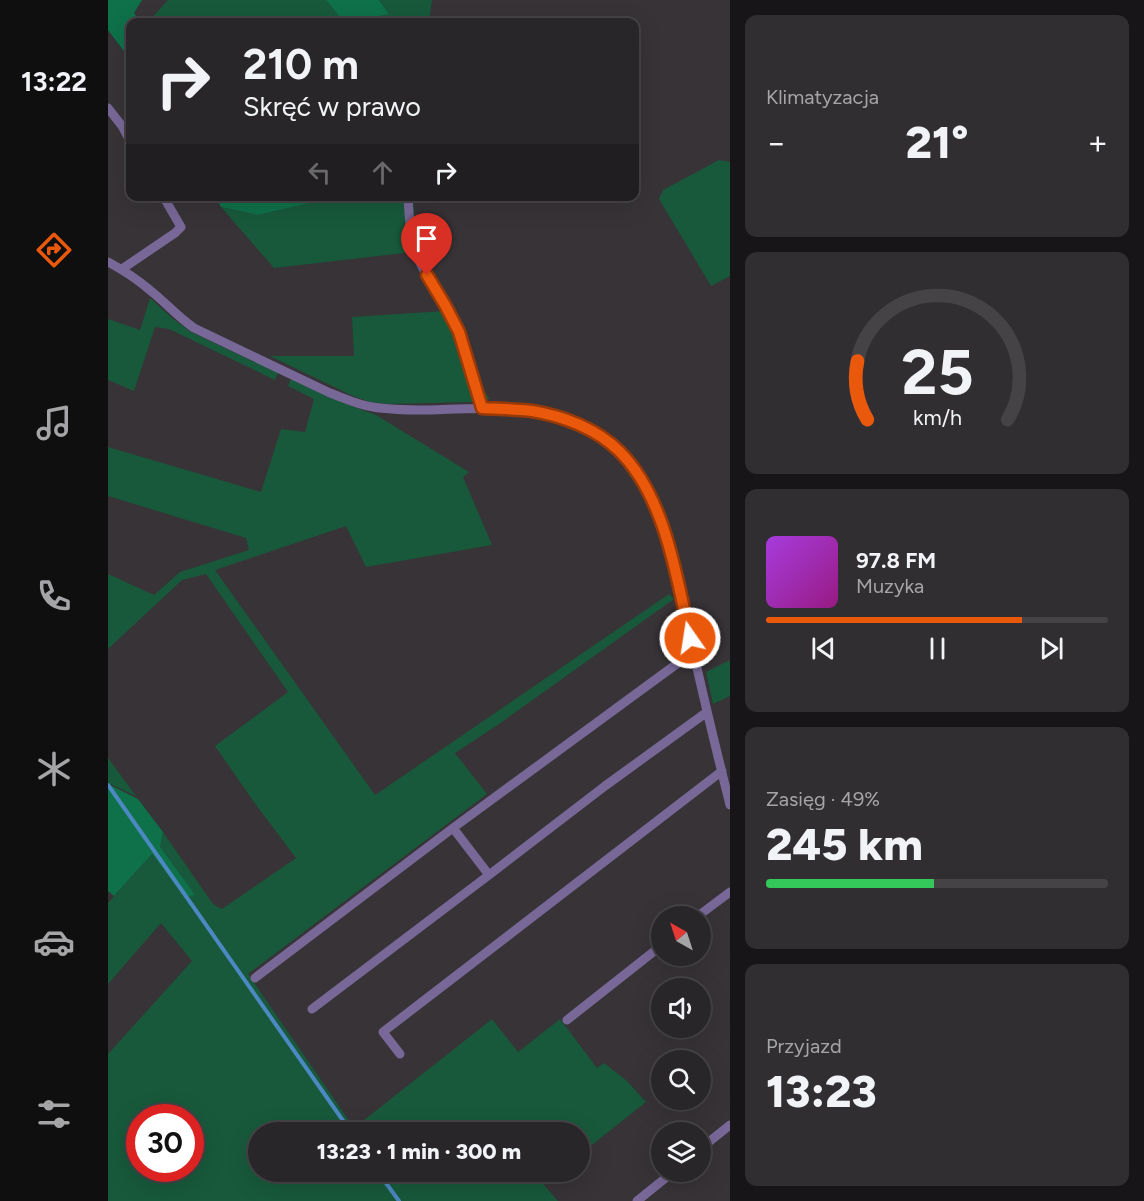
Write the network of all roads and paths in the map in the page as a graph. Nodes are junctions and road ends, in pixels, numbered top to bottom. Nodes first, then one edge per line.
1 (108, 108) edge
2 (126, 134) edge
3 (166, 201) edge
4 (408, 201) edge
5 (108, 262) edge
6 (122, 269) junction
7 (482, 408) junction
8 (693, 652) junction
9 (707, 712) junction
10 (722, 771) junction
11 (730, 805) edge
12 (453, 828) junction
13 (489, 875) junction
14 (730, 892) edge
15 (711, 906) edge
16 (651, 954) edge
17 (255, 978) dead end
18 (312, 1009) dead end
19 (567, 1020) dead end
20 (400, 1054) dead end
21 (730, 1125) edge
22 (711, 1140) edge
23 (661, 1182) edge
24 (637, 1201) edge

1 - 2 street
3 - 6 street
4 - 7 street
5 - 6 street
6 - 7 street
7 - 8 street
8 - 9 street
8 - 12 street
9 - 10 street
9 - 13 street
10 - 11 street
10 - 20 street
12 - 13 street
12 - 17 street
13 - 18 street
14 - 15 street
16 - 19 street
21 - 22 street
23 - 24 street

